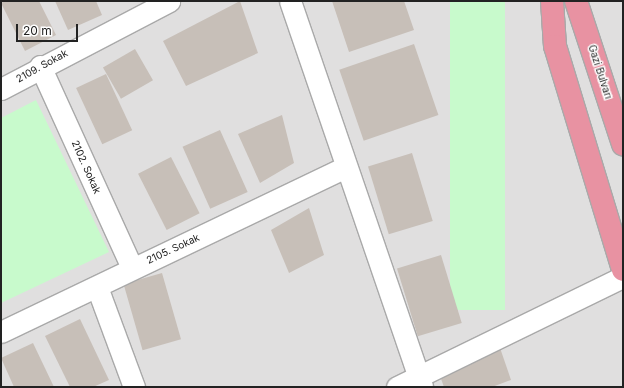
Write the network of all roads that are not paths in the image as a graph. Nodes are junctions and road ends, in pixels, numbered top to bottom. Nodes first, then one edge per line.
1 (168, 1) edge
2 (290, 1) edge
3 (552, 1) edge
4 (576, 1) edge
5 (40, 66) junction
6 (1, 89) edge
7 (623, 144) edge
8 (345, 167) junction
9 (132, 268) junction
10 (623, 270) edge
11 (623, 277) edge
12 (97, 286) junction
13 (1, 332) edge
14 (420, 381) edge
15 (134, 387) edge
16 (397, 387) edge

1 - 5 street, 2109. Sokak
2 - 8 street
3 - 10 highway
4 - 7 highway, Gazi Bulvarı
5 - 6 street, 2109. Sokak
5 - 9 street, 2102. Sokak
8 - 9 street, 2105. Sokak
8 - 14 street
9 - 12 street, 2105. Sokak
11 - 14 street
12 - 13 street, 2105. Sokak
12 - 15 street
14 - 16 street

